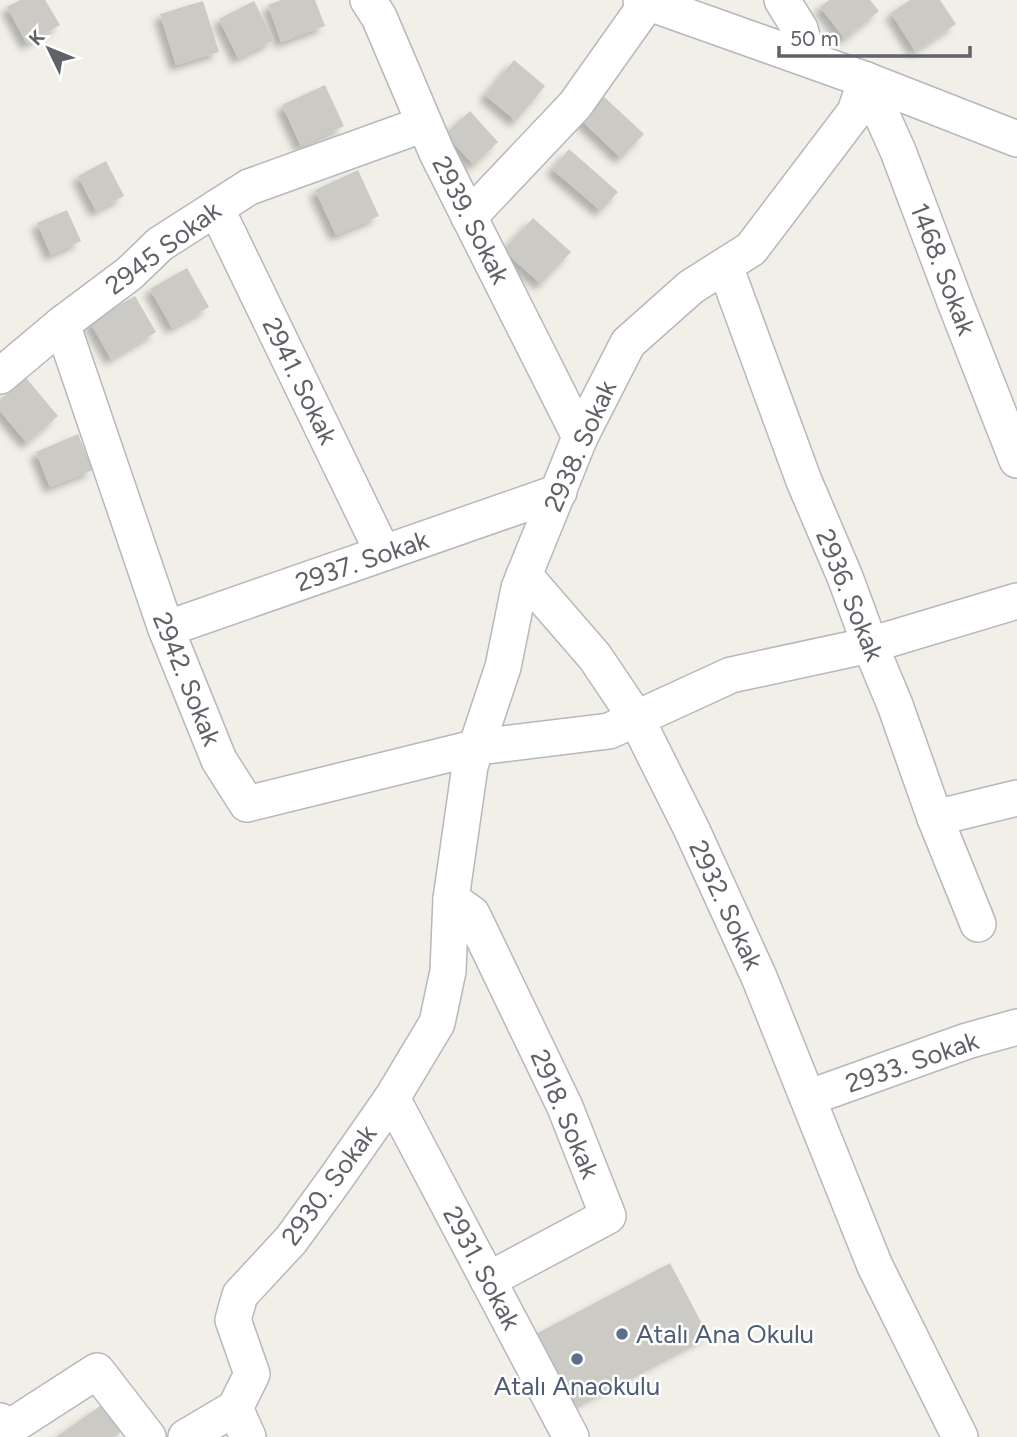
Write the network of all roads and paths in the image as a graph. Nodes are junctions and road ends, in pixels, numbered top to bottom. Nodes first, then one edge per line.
1 (368, 0) edge
2 (782, 0) edge
3 (644, 1) edge
4 (808, 59) junction
5 (866, 80) junction
6 (424, 124) junction
7 (1017, 139) edge
8 (216, 208) junction
9 (469, 216) junction
10 (725, 266) junction
11 (62, 324) junction
12 (0, 376) edge
13 (580, 437) junction
14 (1017, 460) edge
15 (559, 492) junction
16 (383, 554) junction
17 (524, 575) junction
18 (1017, 601) edge
19 (166, 629) junction
20 (870, 645) junction
21 (636, 718) junction
22 (478, 747) junction
23 (1017, 799) edge
24 (935, 818) junction
25 (452, 899) junction
26 (978, 924) dead end
27 (1017, 1027) edge
28 (392, 1098) junction
29 (808, 1098) junction
30 (488, 1280) junction
31 (0, 1421) edge
32 (241, 1422) edge
33 (148, 1437) edge
34 (186, 1437) edge
35 (571, 1437) edge
36 (960, 1437) edge

1 - 6 street, 2939. Sokak
2 - 4 street
3 - 4 street
3 - 9 street
4 - 5 street
5 - 7 street
5 - 10 street, 2938. Sokak
5 - 14 street, 1468. Sokak
6 - 8 street, 2945 Sokak
6 - 9 street, 2939. Sokak
8 - 11 street, 2945 Sokak
8 - 16 street, 2941. Sokak
9 - 13 street, 2939. Sokak
10 - 13 street, 2938. Sokak
10 - 20 street, 2936. Sokak
11 - 12 street, 2945 Sokak
11 - 19 street, 2942. Sokak
13 - 15 street, 2938. Sokak
15 - 16 street, 2937. Sokak
15 - 17 street, 2938. Sokak
16 - 19 street, 2937. Sokak
17 - 21 street, 2932. Sokak
17 - 22 street, 2938. Sokak
18 - 20 street
19 - 22 street, 2942. Sokak
20 - 21 street
20 - 24 street, 2936. Sokak
21 - 22 street
21 - 29 street, 2932. Sokak
22 - 25 street, 2938. Sokak
23 - 24 street
24 - 26 street, 2936. Sokak
25 - 28 street, 2930. Sokak
25 - 30 street, 2918. Sokak
27 - 29 street, 2933. Sokak
28 - 30 street, 2931. Sokak
28 - 32 street, 2930. Sokak
29 - 36 street, 2932. Sokak
30 - 35 street, 2931. Sokak
31 - 33 street
32 - 34 street, 2930. Sokak

